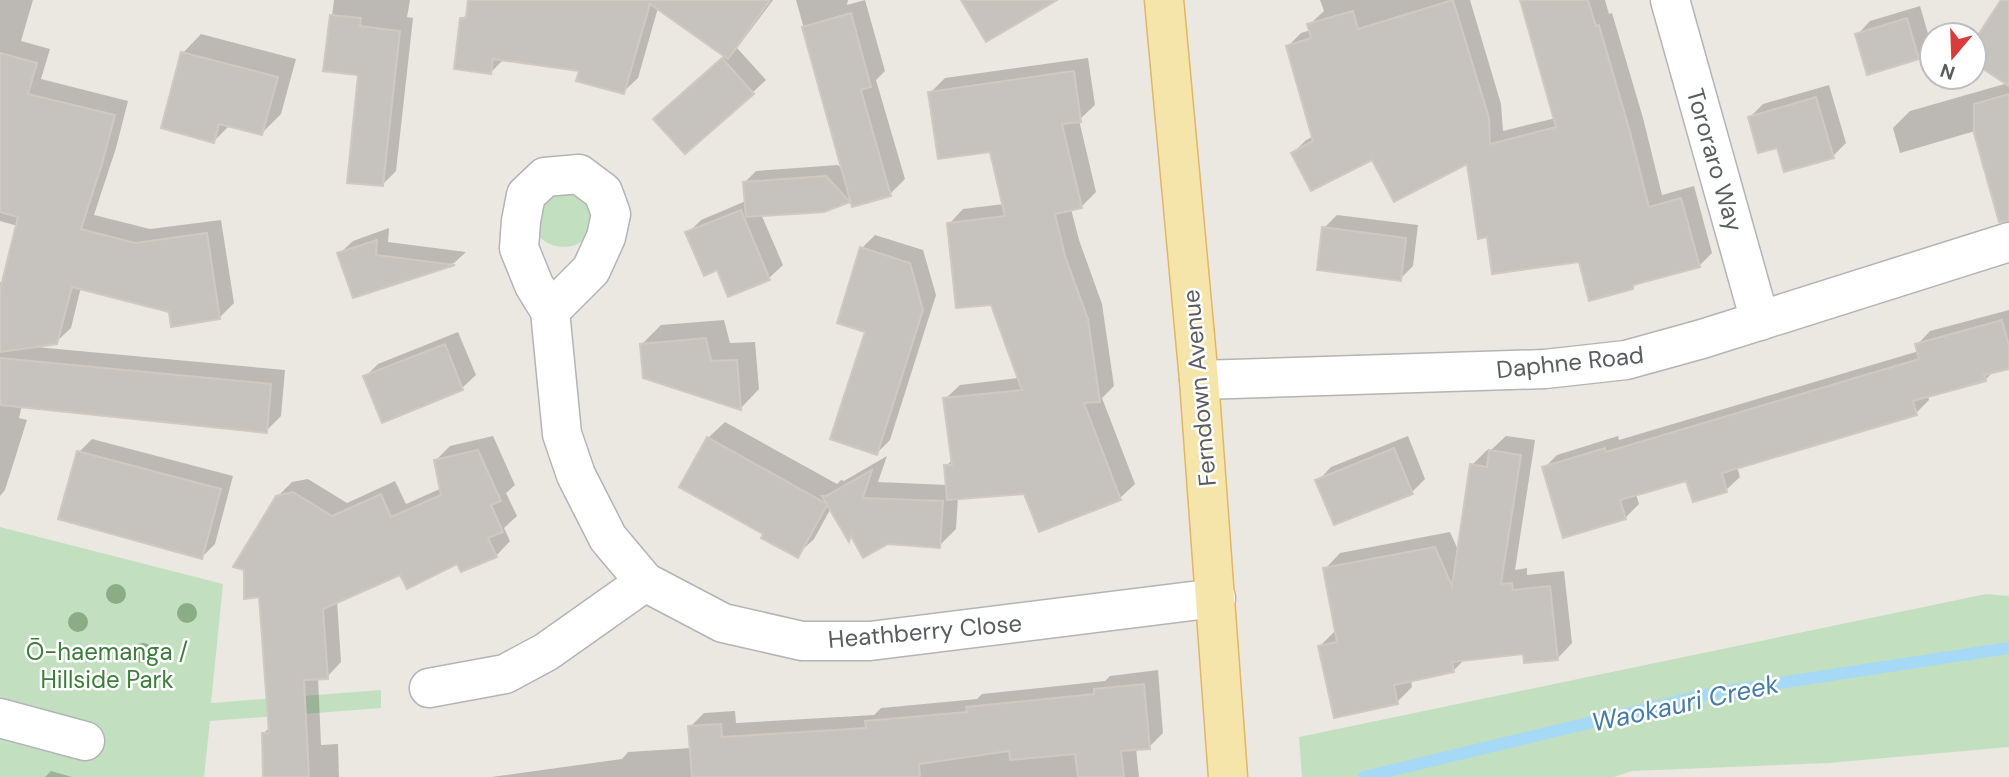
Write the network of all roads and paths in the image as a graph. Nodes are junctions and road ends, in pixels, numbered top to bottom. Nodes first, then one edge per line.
1 (1164, 0) edge
2 (1670, 0) edge
3 (2009, 242) edge
4 (550, 310) dead end
5 (1760, 321) junction
6 (1199, 380) junction
7 (645, 582) junction
8 (1216, 598) junction
9 (429, 688) dead end
10 (0, 719) edge
11 (85, 741) dead end
12 (1228, 777) edge

1 - 6 main road, Ferndown Avenue
2 - 5 street, Tororaro Way
3 - 5 street, Daphne Road
4 - 7 street, Heathberry Close
5 - 6 street, Daphne Road
6 - 8 main road, Ferndown Avenue
7 - 8 street, Heathberry Close
7 - 9 street
8 - 12 main road, Ferndown Avenue
10 - 11 street

